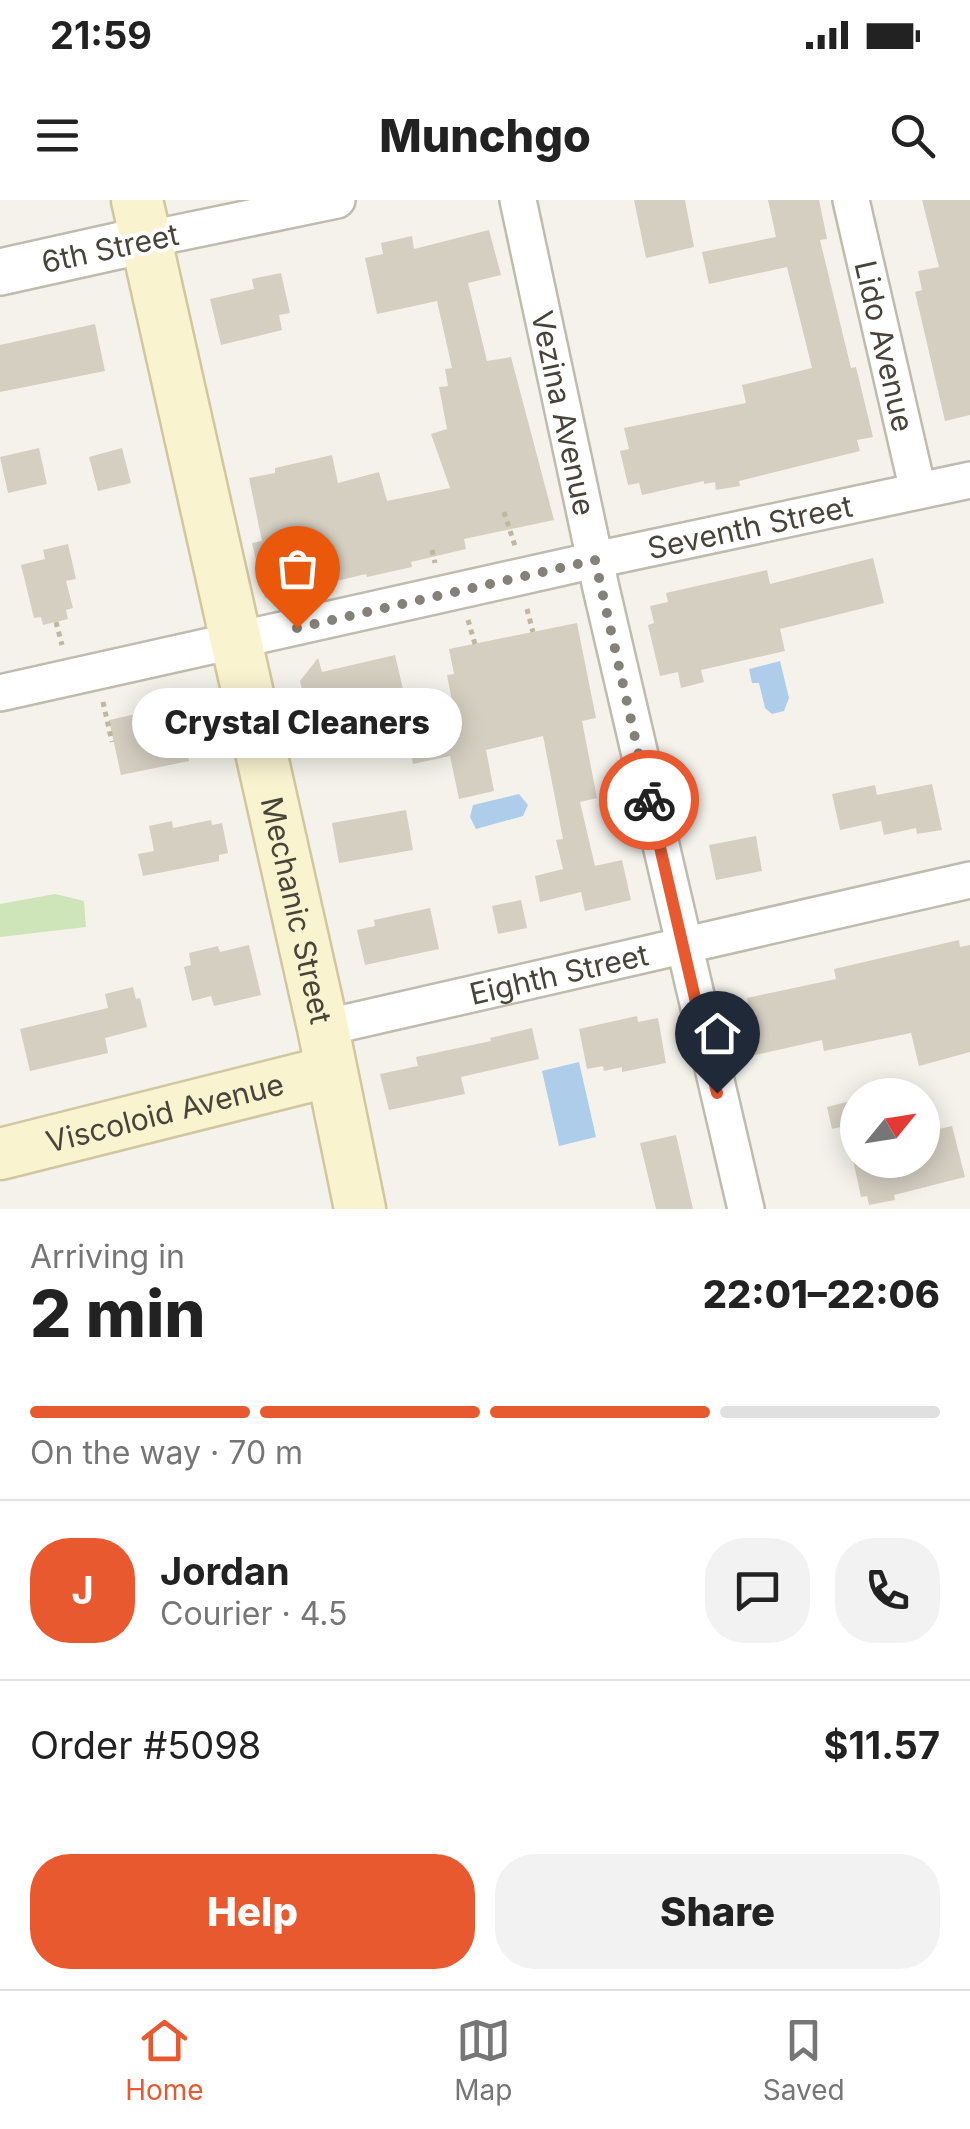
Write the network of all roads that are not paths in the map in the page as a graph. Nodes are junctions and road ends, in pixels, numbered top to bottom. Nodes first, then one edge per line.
1 (337, 200) edge
2 (518, 200) edge
3 (850, 200) edge
4 (140, 220) edge
5 (0, 272) edge
6 (970, 480) edge
7 (918, 491) junction
8 (595, 560) junction
9 (236, 642) junction
10 (0, 693) edge
11 (970, 880) edge
12 (682, 947) junction
13 (327, 1049) junction
14 (0, 1154) edge
15 (360, 1209) edge
16 (746, 1209) edge

1 - 4 street, 6th Street
2 - 8 street, Vezina Avenue
3 - 7 street, Lido Avenue
4 - 5 street, 6th Street
4 - 9 main road, Mechanic Street
6 - 7 street, Seventh Street
7 - 8 street, Seventh Street
8 - 9 street, Seventh Street
8 - 12 street, Vezina Avenue
9 - 10 street, Seventh Street
9 - 13 main road, Mechanic Street
11 - 12 street, Eighth Street
12 - 13 street, Eighth Street
12 - 16 street, Vezina Avenue
13 - 14 main road, Viscoloid Avenue
13 - 15 main road, Mechanic Street

